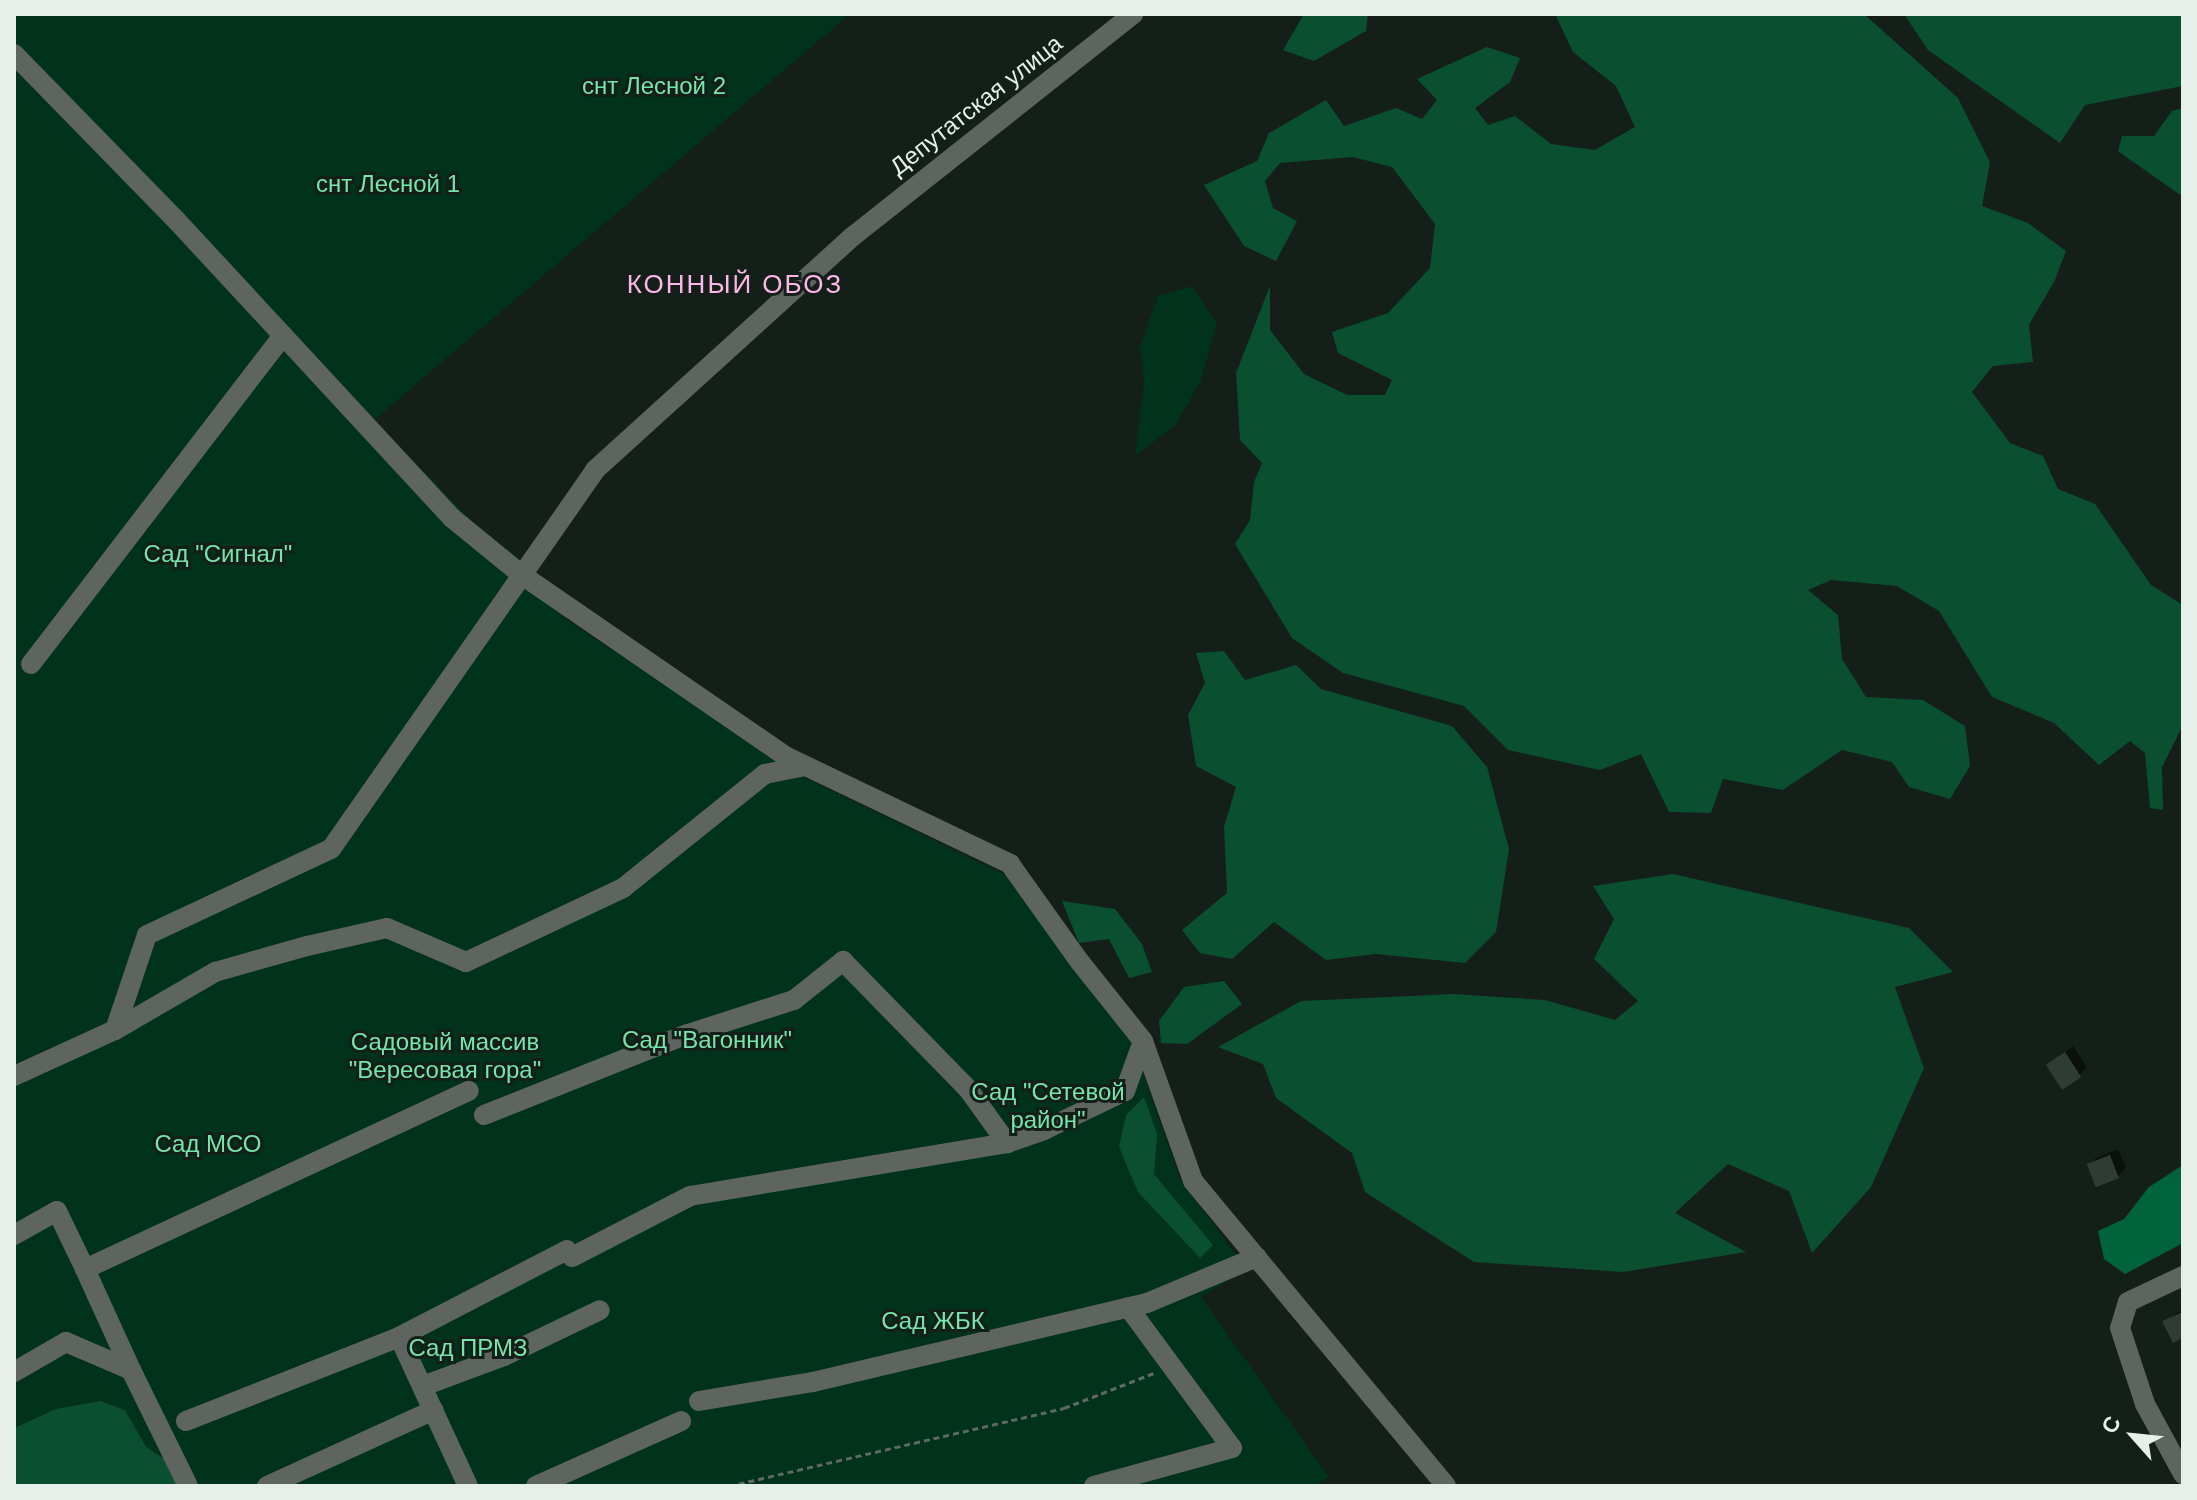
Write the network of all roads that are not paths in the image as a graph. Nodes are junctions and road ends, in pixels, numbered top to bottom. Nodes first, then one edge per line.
1 (1133, 14) edge
2 (14, 54) edge
3 (283, 335) junction
4 (522, 575) junction
5 (31, 664) dead end
6 (805, 766) junction
7 (115, 1030) junction
8 (1143, 1041) junction
9 (14, 1076) edge
10 (469, 1091) dead end
11 (484, 1115) dead end
12 (1007, 1143) junction
13 (14, 1235) edge
14 (1257, 1257) junction
15 (85, 1269) junction
16 (2183, 1276) edge
17 (1128, 1307) junction
18 (600, 1310) dead end
19 (399, 1337) junction
20 (131, 1370) junction
21 (14, 1372) edge
22 (423, 1386) junction
23 (699, 1401) dead end
24 (434, 1410) junction
25 (186, 1421) dead end
26 (681, 1421) dead end
27 (2183, 1474) edge
28 (188, 1486) edge
29 (267, 1486) edge
30 (468, 1486) edge
31 (536, 1486) edge
32 (1094, 1486) edge
33 (1446, 1486) edge

1 - 4 street, Депутатская улица
2 - 3 street
3 - 4 street
3 - 5 street
4 - 6 street
4 - 7 street, Депутатская улица
6 - 7 street
6 - 8 street
7 - 9 street
8 - 12 street
8 - 14 street
10 - 15 street
11 - 12 street
12 - 19 street
13 - 15 street
14 - 17 street
14 - 33 street
15 - 20 street
16 - 27 street
17 - 23 street
17 - 32 street
18 - 22 street
19 - 22 street
19 - 25 street
20 - 21 street
20 - 28 street
22 - 24 street
24 - 29 street
24 - 30 street
26 - 31 street

